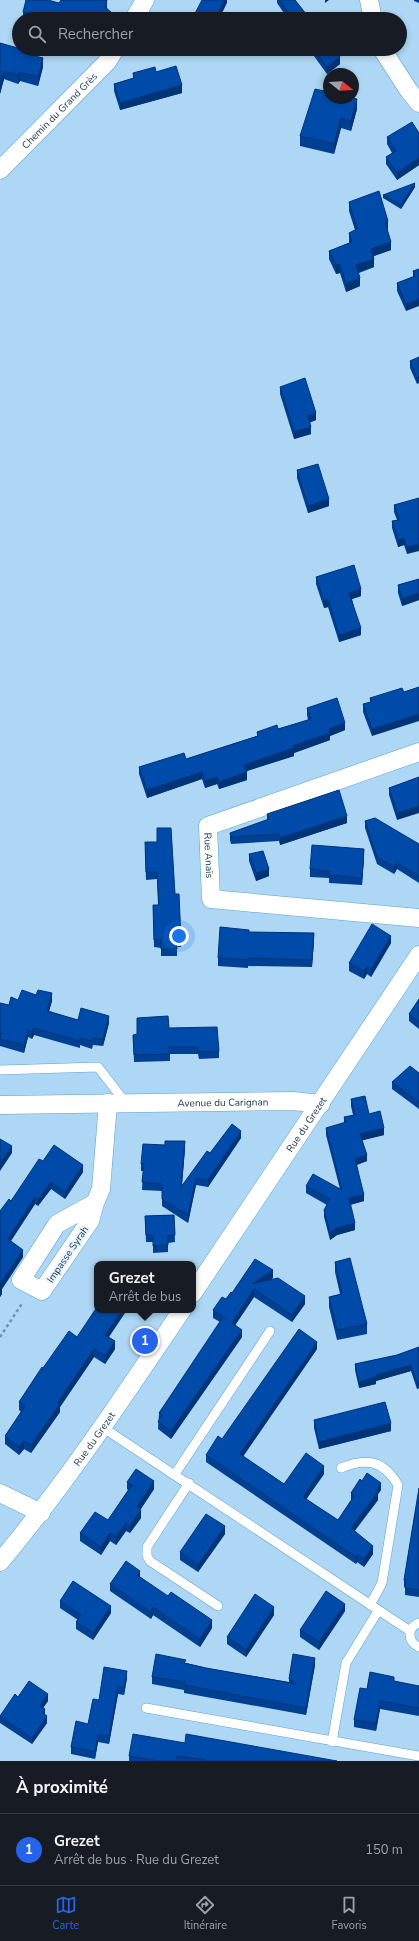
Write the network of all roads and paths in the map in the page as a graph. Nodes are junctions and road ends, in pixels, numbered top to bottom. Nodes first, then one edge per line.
1 (145, 0) edge
2 (369, 0) edge
3 (138, 12) edge
4 (372, 12) edge
5 (111, 56) edge
6 (386, 56) edge
7 (419, 103) edge
8 (0, 170) edge
9 (419, 752) edge
10 (419, 918) edge
11 (419, 955) edge
12 (0, 1070) edge
13 (116, 1103) junction
14 (321, 1104) junction
15 (0, 1105) edge
16 (95, 1203) junction
17 (196, 1289) edge
18 (24, 1301) dead end
19 (180, 1313) edge
20 (270, 1331) dead end
21 (0, 1337) edge
22 (102, 1427) junction
23 (341, 1468) dead end
24 (176, 1474) junction
25 (189, 1483) junction
26 (0, 1493) edge
27 (41, 1513) junction
28 (0, 1562) edge
29 (370, 1605) junction
30 (218, 1606) dead end
31 (378, 1611) junction
32 (419, 1623) edge
33 (410, 1631) junction
34 (419, 1647) edge
35 (146, 1708) dead end
36 (332, 1742) junction
37 (419, 1756) edge

1 - 3 street
2 - 4 street
5 - 8 street, Chemin du Grand Grès
6 - 7 street
9 - 10 street, Rue Anaïs
11 - 14 street, Rue du Grezet
12 - 13 lane
13 - 14 street, Avenue du Carignan
13 - 15 street, Avenue du Carignan
13 - 16 street, Impasse Syrah
14 - 17 street, Rue du Grezet
16 - 16 street, Impasse Syrah
18 - 21 path
19 - 22 street, Rue du Grezet
20 - 24 lane
22 - 24 lane
22 - 27 street, Rue du Grezet
23 - 29 lane
24 - 25 lane
25 - 29 lane
25 - 30 lane
26 - 27 street
27 - 28 street, Rue du Grezet
29 - 31 lane
31 - 33 lane
31 - 36 lane
32 - 33 lane
33 - 34 lane
35 - 36 lane
36 - 37 lane

